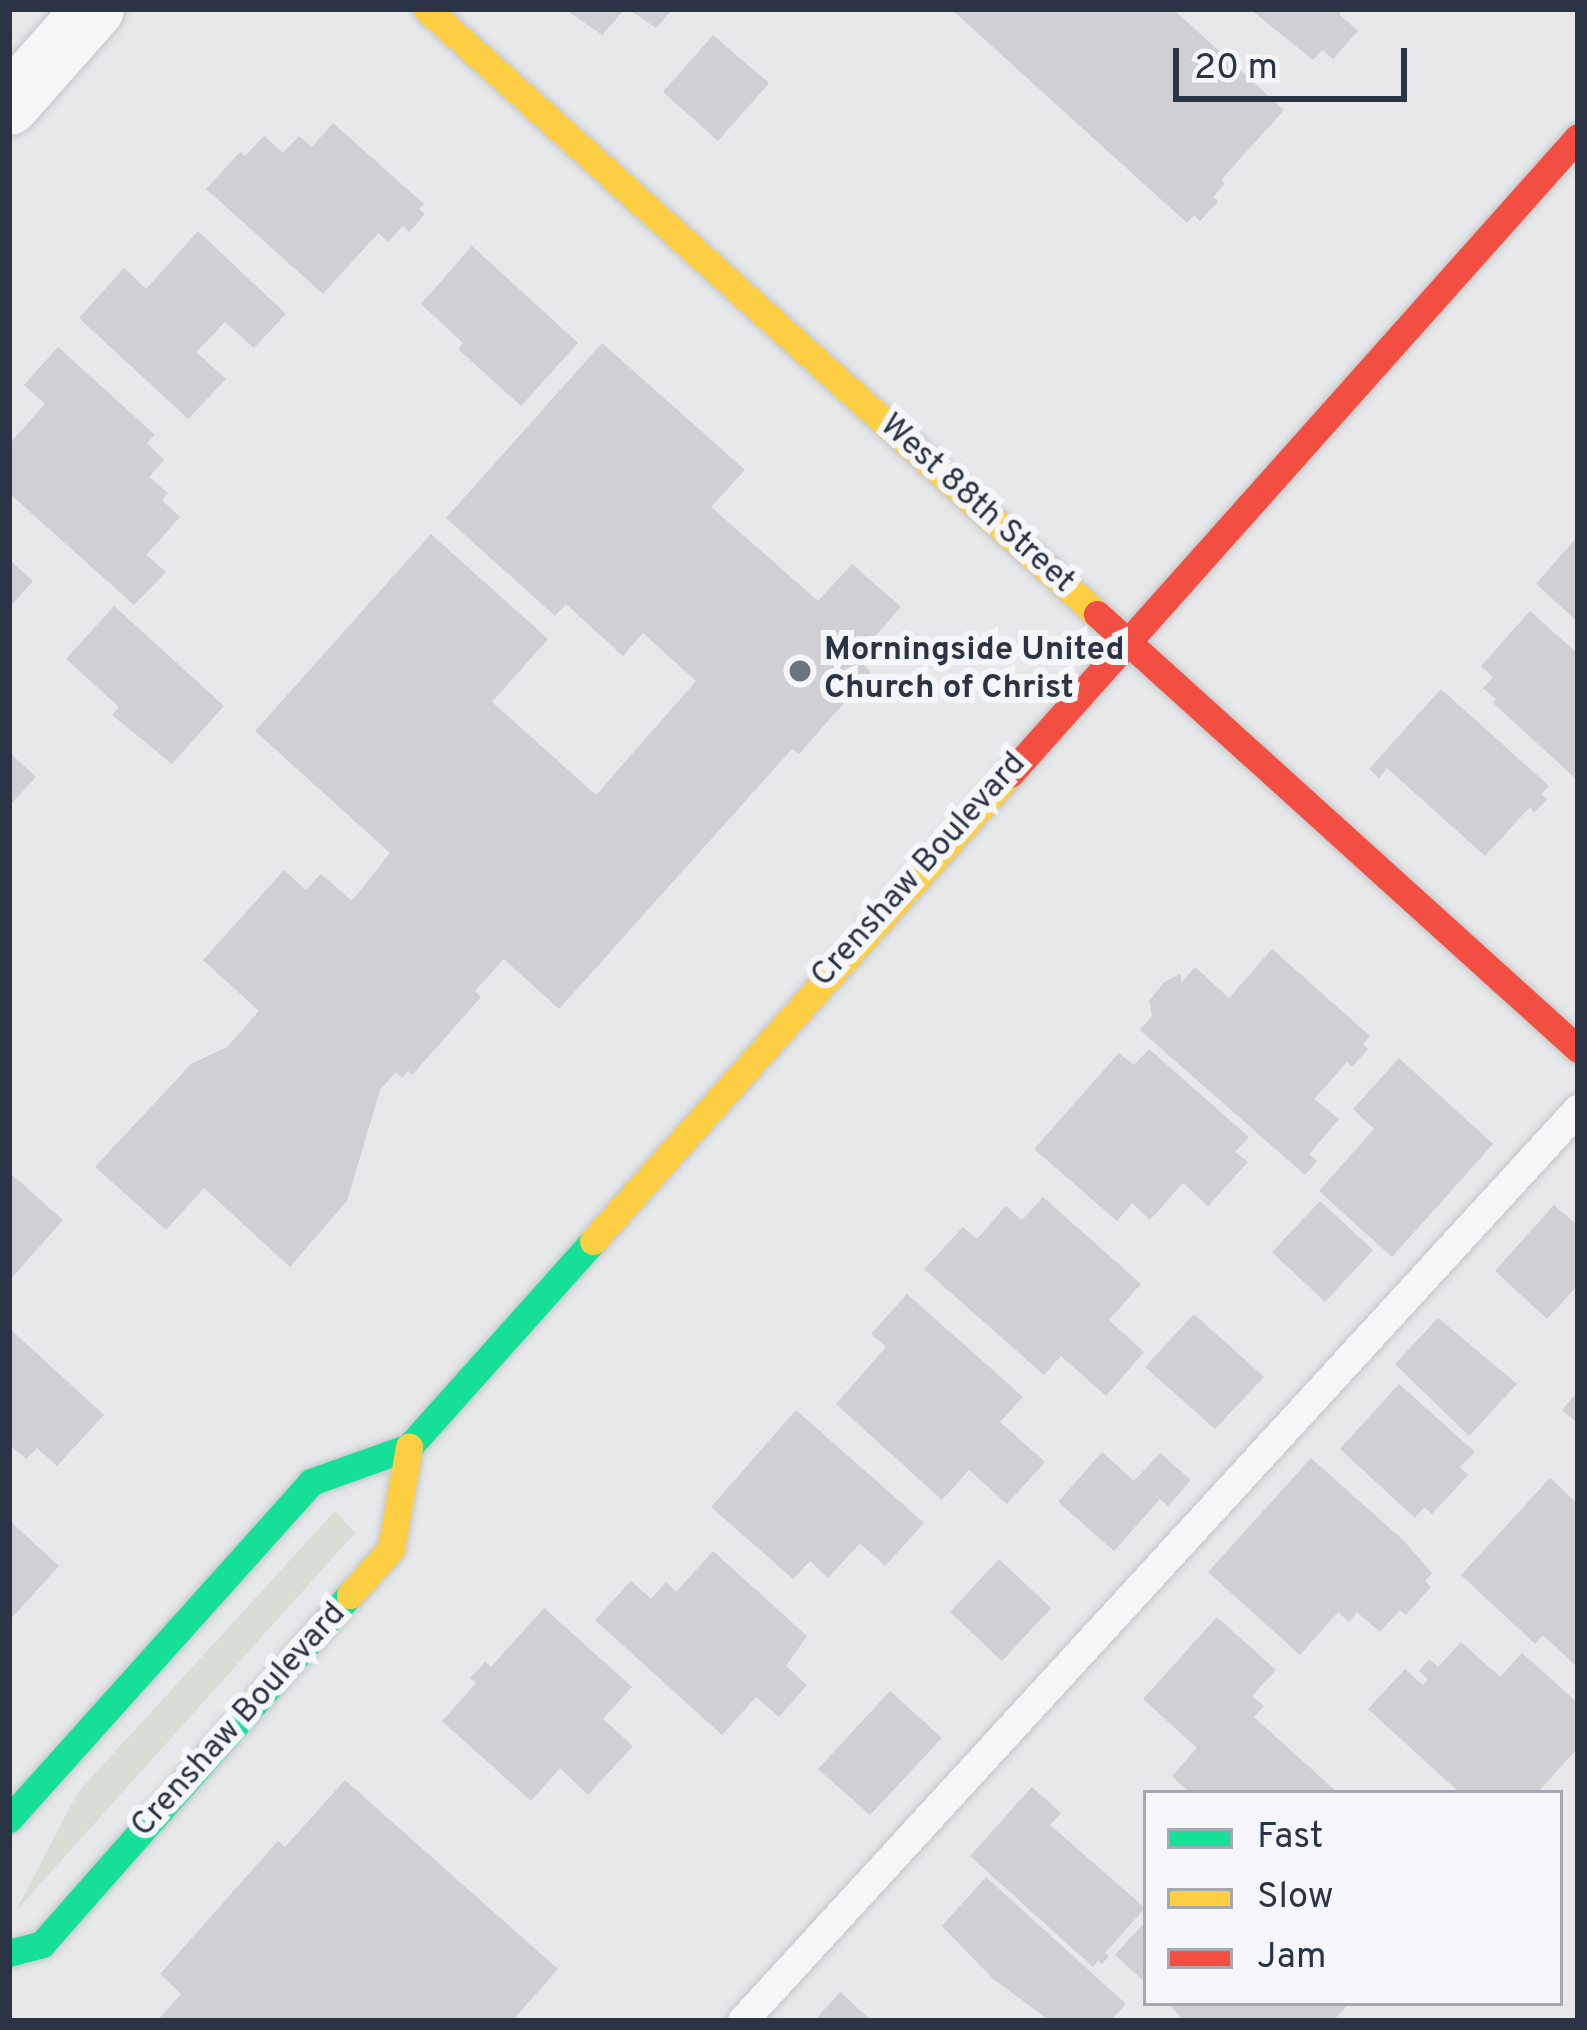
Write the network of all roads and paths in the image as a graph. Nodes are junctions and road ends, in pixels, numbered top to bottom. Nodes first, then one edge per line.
1 (94, 9) edge
2 (427, 9) edge
3 (9, 105) edge
4 (1578, 137) edge
5 (1126, 640) junction
6 (1578, 1049) edge
7 (1578, 1110) edge
8 (409, 1448) junction
9 (9, 1820) edge
10 (9, 1953) edge
11 (742, 2021) edge

1 - 3 street
2 - 5 main road, West 88th Street
4 - 5 main road, Crenshaw Boulevard
5 - 6 main road, West 88th Street
5 - 8 main road, Crenshaw Boulevard
7 - 11 lane
8 - 9 main road, Crenshaw Boulevard
8 - 10 main road, Crenshaw Boulevard

